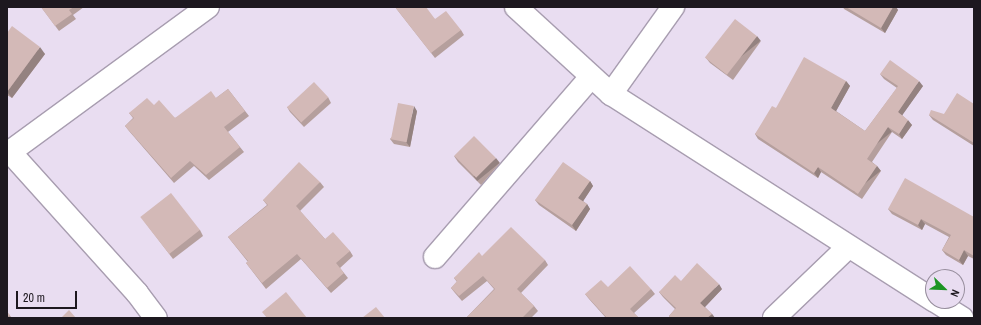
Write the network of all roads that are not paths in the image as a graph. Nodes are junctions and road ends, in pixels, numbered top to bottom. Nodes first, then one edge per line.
1 (208, 7) edge
2 (516, 7) edge
3 (673, 7) edge
4 (592, 77) junction
5 (611, 94) junction
6 (8, 153) edge
7 (848, 247) junction
8 (435, 257) dead end
9 (925, 294) edge
10 (948, 309) edge
11 (156, 318) edge
12 (774, 318) edge
13 (962, 318) edge

1 - 6 street
2 - 4 street
3 - 5 street
4 - 5 street
4 - 8 street
5 - 7 street
6 - 11 street
7 - 9 street
7 - 12 street
10 - 13 street

